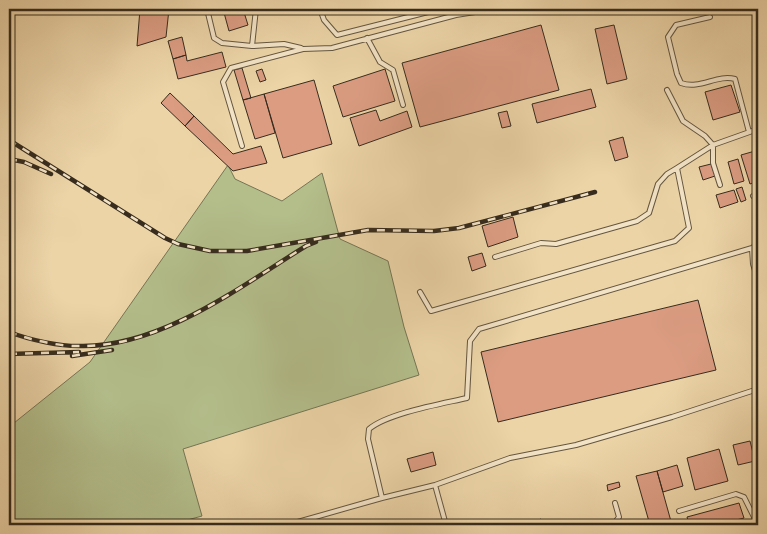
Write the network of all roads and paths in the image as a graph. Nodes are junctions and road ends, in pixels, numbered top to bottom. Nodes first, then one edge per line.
1 (206, 9) edge
2 (256, 9) edge
3 (320, 9) edge
4 (440, 9) edge
5 (494, 9) edge
6 (710, 17) dead end
7 (367, 38) junction
8 (252, 46) junction
9 (303, 49) junction
10 (667, 90) dead end
11 (403, 105) dead end
12 (758, 129) edge
13 (749, 132) junction
14 (713, 145) junction
15 (242, 146) dead end
16 (677, 168) junction
17 (720, 184) dead end
18 (758, 193) edge
19 (753, 196) dead end
20 (758, 243) edge
21 (752, 248) junction
22 (495, 257) dead end
23 (758, 280) edge
24 (420, 292) dead end
25 (758, 389) edge
26 (435, 485) junction
27 (382, 498) junction
28 (615, 503) dead end
29 (679, 511) dead end
30 (758, 524) edge
31 (287, 525) edge
32 (446, 525) edge
33 (613, 525) edge
34 (749, 525) edge

1 - 8 lane
2 - 8 lane
3 - 4 lane
5 - 7 lane
6 - 13 lane
7 - 9 lane
7 - 11 lane
8 - 9 lane
9 - 15 lane
10 - 14 lane
12 - 13 lane
13 - 14 lane
14 - 16 lane
14 - 17 lane
16 - 22 lane
16 - 24 lane
18 - 19 lane
20 - 21 lane
21 - 23 lane
21 - 27 lane
25 - 26 lane
26 - 27 lane
26 - 32 lane
27 - 31 lane
28 - 33 lane
29 - 30 lane
30 - 34 lane

